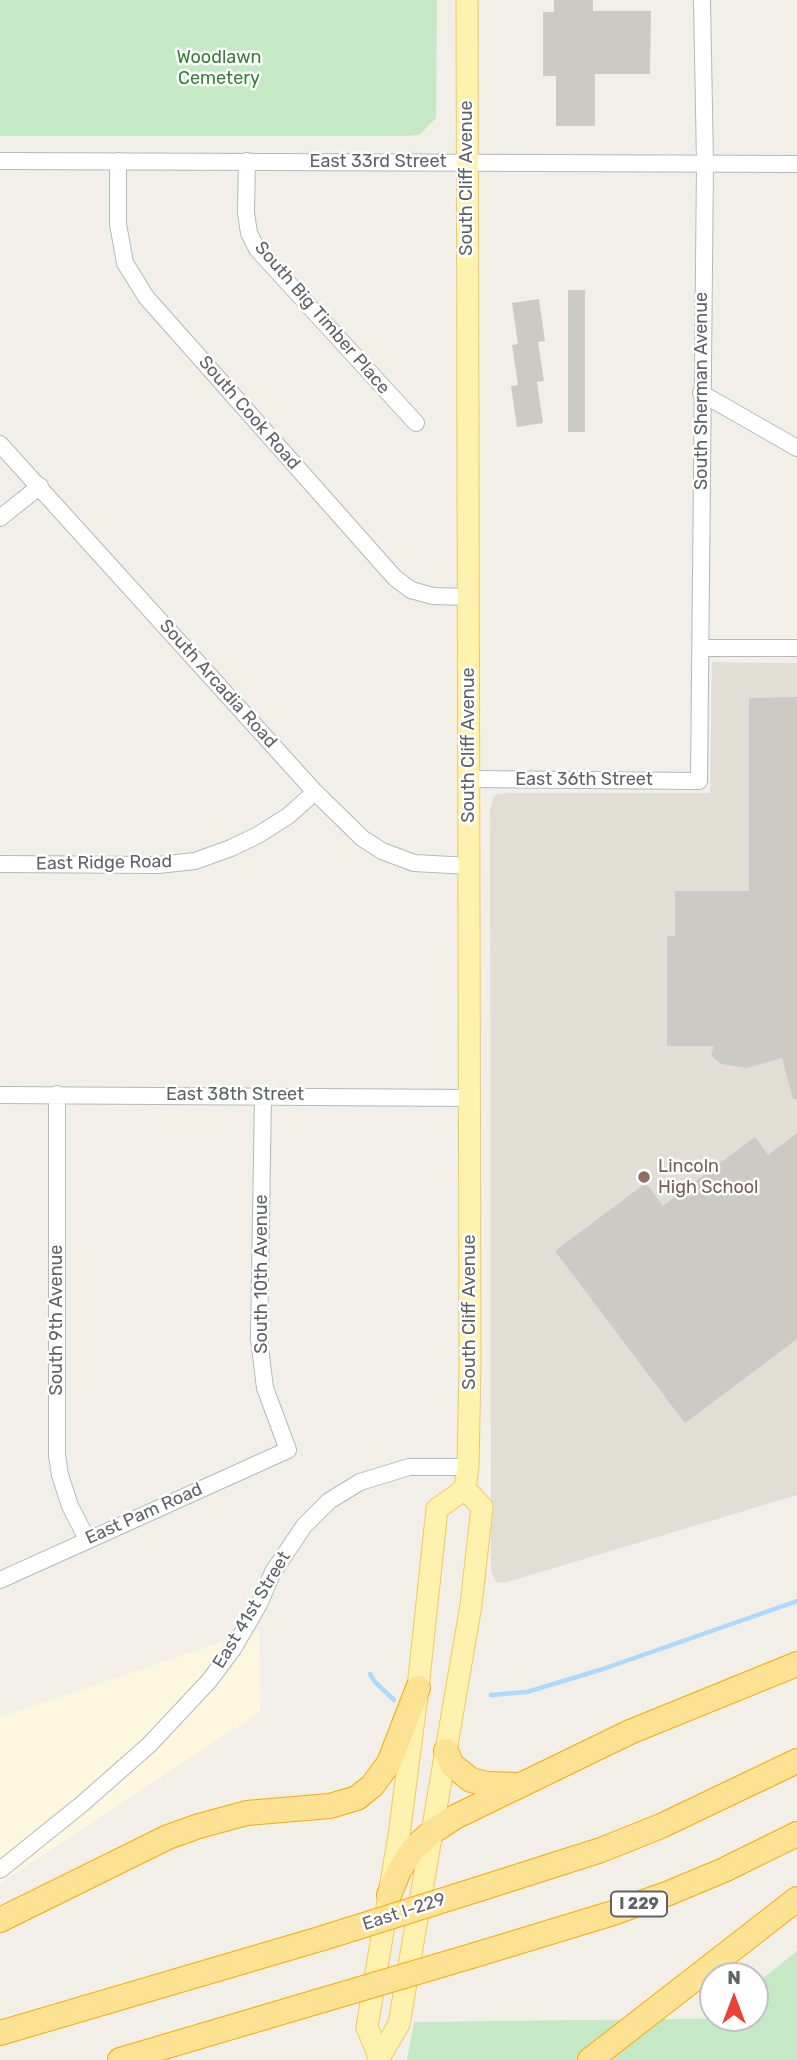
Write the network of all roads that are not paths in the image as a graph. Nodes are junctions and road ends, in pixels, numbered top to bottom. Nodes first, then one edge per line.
1 (467, 0) edge
2 (702, 0) edge
3 (0, 161) edge
4 (118, 161) junction
5 (247, 162) junction
6 (467, 163) junction
7 (705, 163) junction
8 (797, 164) edge
9 (701, 393) junction
10 (416, 423) dead end
11 (0, 444) edge
12 (797, 449) edge
13 (40, 486) junction
14 (0, 518) edge
15 (469, 597) junction
16 (701, 648) junction
17 (797, 648) edge
18 (469, 779) junction
19 (699, 781) joint
20 (315, 792) junction
21 (0, 864) edge
22 (470, 866) junction
23 (57, 1094) junction
24 (0, 1095) edge
25 (263, 1095) junction
26 (470, 1098) junction
27 (288, 1450) joint
28 (468, 1467) junction
29 (465, 1489) junction
30 (86, 1539) junction
31 (0, 1580) edge
32 (797, 1664) edge
33 (418, 1688) junction
34 (446, 1751) junction
35 (797, 1761) edge
36 (524, 1785) junction
37 (432, 1832) junction
38 (797, 1834) edge
39 (0, 1870) edge
40 (389, 1895) junction
41 (797, 1899) edge
42 (0, 1920) edge
43 (0, 2034) edge
44 (379, 2059) edge
45 (120, 2060) edge
46 (590, 2060) edge

1 - 6 main road, South Cliff Avenue
2 - 7 street, South Sherman Avenue
3 - 4 street, East 33rd Street
4 - 5 street, East 33rd Street
4 - 15 street, South Cook Road
5 - 6 street, East 33rd Street
5 - 10 street, South Big Timber Place
6 - 7 street, East 33rd Street
6 - 15 main road, South Cliff Avenue
7 - 8 street, East 33rd Street
7 - 9 street, South Sherman Avenue
9 - 12 street
9 - 16 street, South Sherman Avenue
11 - 13 street, South Arcadia Road
13 - 14 street
13 - 20 street, South Arcadia Road
15 - 18 main road, South Cliff Avenue
16 - 17 street
16 - 19 street, South Sherman Avenue
18 - 19 street, East 36th Street
18 - 22 main road, South Cliff Avenue
20 - 21 street, East Ridge Road
20 - 22 street, South Arcadia Road
22 - 26 main road, South Cliff Avenue
23 - 24 street, East 38th Street
23 - 25 street, East 38th Street
23 - 30 street, South 9th Avenue
25 - 26 street, East 38th Street
25 - 27 street, South 10th Avenue
26 - 28 main road, South Cliff Avenue
27 - 30 street, East Pam Road
28 - 29 main road, South Cliff Avenue
28 - 39 street, East 41st Street
29 - 33 main road
29 - 34 main road
30 - 31 street, East Pam Road
32 - 36 highway
33 - 40 main road
33 - 42 highway
34 - 36 highway
34 - 37 main road
35 - 43 highway, East I-229, bridge
36 - 37 highway
37 - 40 highway
37 - 44 main road
38 - 45 highway, I 229, bridge
40 - 44 main road
41 - 46 highway

